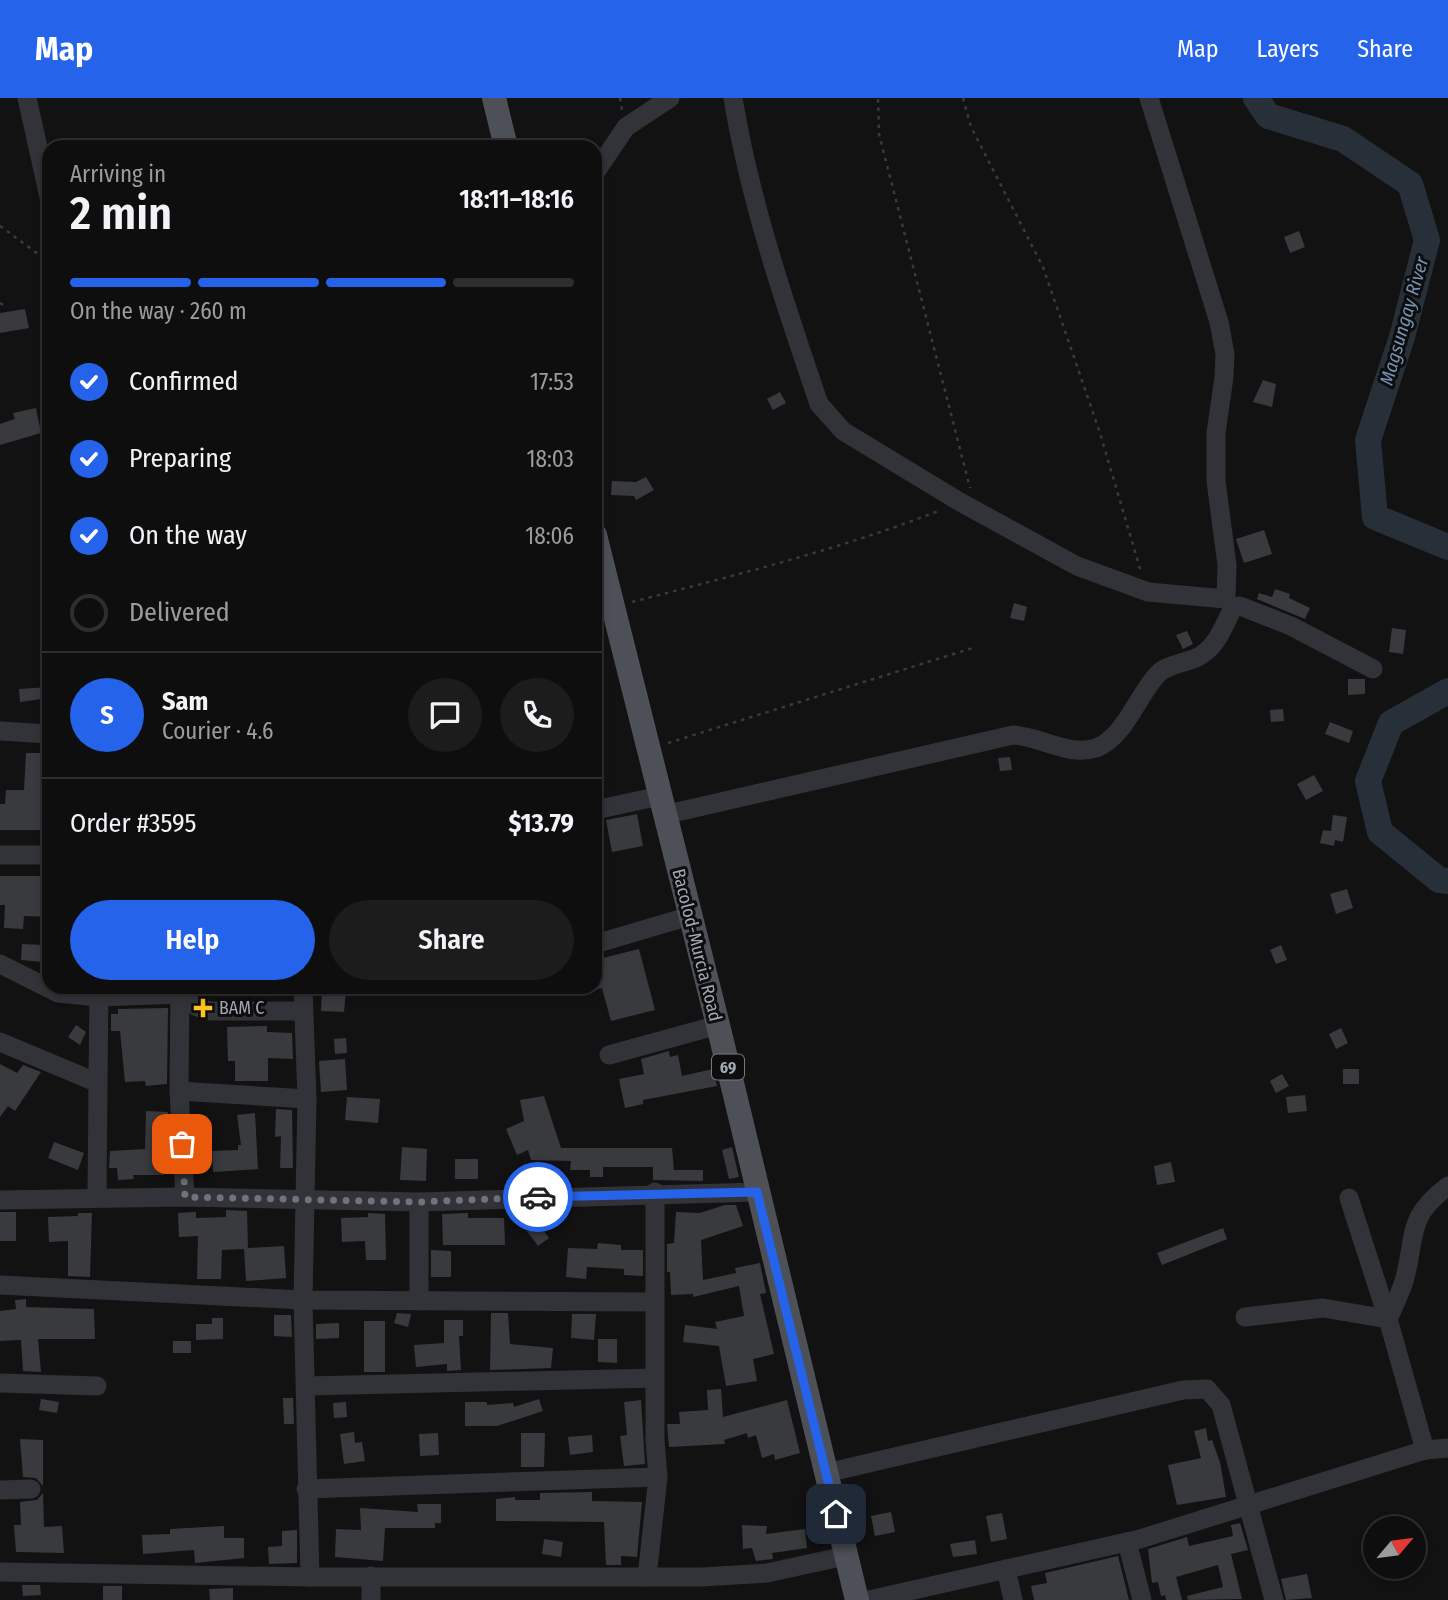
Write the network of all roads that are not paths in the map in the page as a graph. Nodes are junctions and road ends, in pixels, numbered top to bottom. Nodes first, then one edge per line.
1 (27, 98) edge
2 (494, 98) edge
3 (670, 98) edge
4 (733, 98) edge
5 (1149, 98) edge
6 (504, 140) edge
7 (602, 163) edge
8 (42, 166) edge
9 (602, 565) edge
10 (1230, 603) junction
11 (1373, 669) dead end
12 (0, 731) edge
13 (42, 734) edge
14 (662, 806) junction
15 (602, 810) edge
16 (0, 855) edge
17 (42, 855) edge
18 (690, 916) junction
19 (602, 942) edge
20 (0, 964) edge
21 (42, 985) edge
22 (99, 994) edge
23 (180, 994) edge
24 (184, 994) edge
25 (303, 994) edge
26 (303, 1011) junction
27 (718, 1026) junction
28 (0, 1042) edge
29 (609, 1055) dead end
30 (98, 1083) junction
31 (179, 1091) junction
32 (307, 1099) junction
33 (1448, 1186) edge
34 (654, 1192) junction
35 (757, 1192) junction
36 (97, 1197) junction
37 (185, 1197) junction
38 (1349, 1198) dead end
39 (0, 1200) edge
40 (304, 1200) junction
41 (419, 1202) junction
42 (0, 1285) edge
43 (303, 1300) junction
44 (419, 1301) junction
45 (654, 1302) junction
46 (1245, 1317) dead end
47 (1388, 1319) junction
48 (655, 1378) junction
49 (0, 1383) edge
50 (97, 1386) dead end
51 (307, 1386) junction
52 (1448, 1448) edge
53 (1425, 1450) junction
54 (826, 1473) junction
55 (658, 1478) junction
56 (31, 1489) dead end
57 (306, 1489) junction
58 (0, 1490) edge
59 (1247, 1503) junction
60 (1128, 1542) junction
61 (845, 1556) junction
62 (1006, 1569) junction
63 (0, 1572) edge
64 (371, 1576) junction
65 (310, 1577) junction
66 (647, 1577) junction
67 (372, 1600) edge
68 (857, 1600) edge
69 (869, 1600) edge
70 (1013, 1600) edge
71 (1142, 1600) edge
72 (1274, 1600) edge

1 - 8 street
2 - 6 main road
3 - 7 street
4 - 10 street
5 - 10 street
9 - 14 main road, Bacolod-Murcia Road / 69
10 - 11 street
10 - 14 street
12 - 13 street
14 - 15 street
14 - 18 main road, Bacolod-Murcia Road / 69
16 - 17 street
18 - 19 street
18 - 27 main road, Bacolod-Murcia Road / 69
20 - 21 street
22 - 30 street
23 - 31 street
24 - 26 street
25 - 26 street
26 - 32 street
27 - 29 street
27 - 35 main road, Bacolod-Murcia Road / 69
28 - 30 street
30 - 36 street
31 - 32 street
31 - 37 street
32 - 40 street
33 - 47 street
34 - 35 street
34 - 41 street
34 - 45 street
35 - 54 main road, Bacolod-Murcia Road / 69
36 - 37 street
36 - 39 street
37 - 40 street
38 - 47 street
40 - 41 street
40 - 43 street
41 - 44 street
42 - 43 street
43 - 44 street
43 - 51 street
44 - 45 street
45 - 48 street
46 - 47 street
47 - 53 street
48 - 51 street
48 - 55 street
49 - 50 street
51 - 57 street
52 - 53 street
53 - 59 street
54 - 59 street
54 - 61 main road, Bacolod-Murcia Road / 69
55 - 57 street
55 - 66 street
56 - 58 street
57 - 65 street
59 - 60 street
59 - 72 street
60 - 62 street
60 - 71 street
61 - 66 street
61 - 68 main road, Bacolod-Murcia Road / 69
62 - 69 street
62 - 70 street
63 - 65 street
64 - 65 street
64 - 66 street
64 - 67 street

